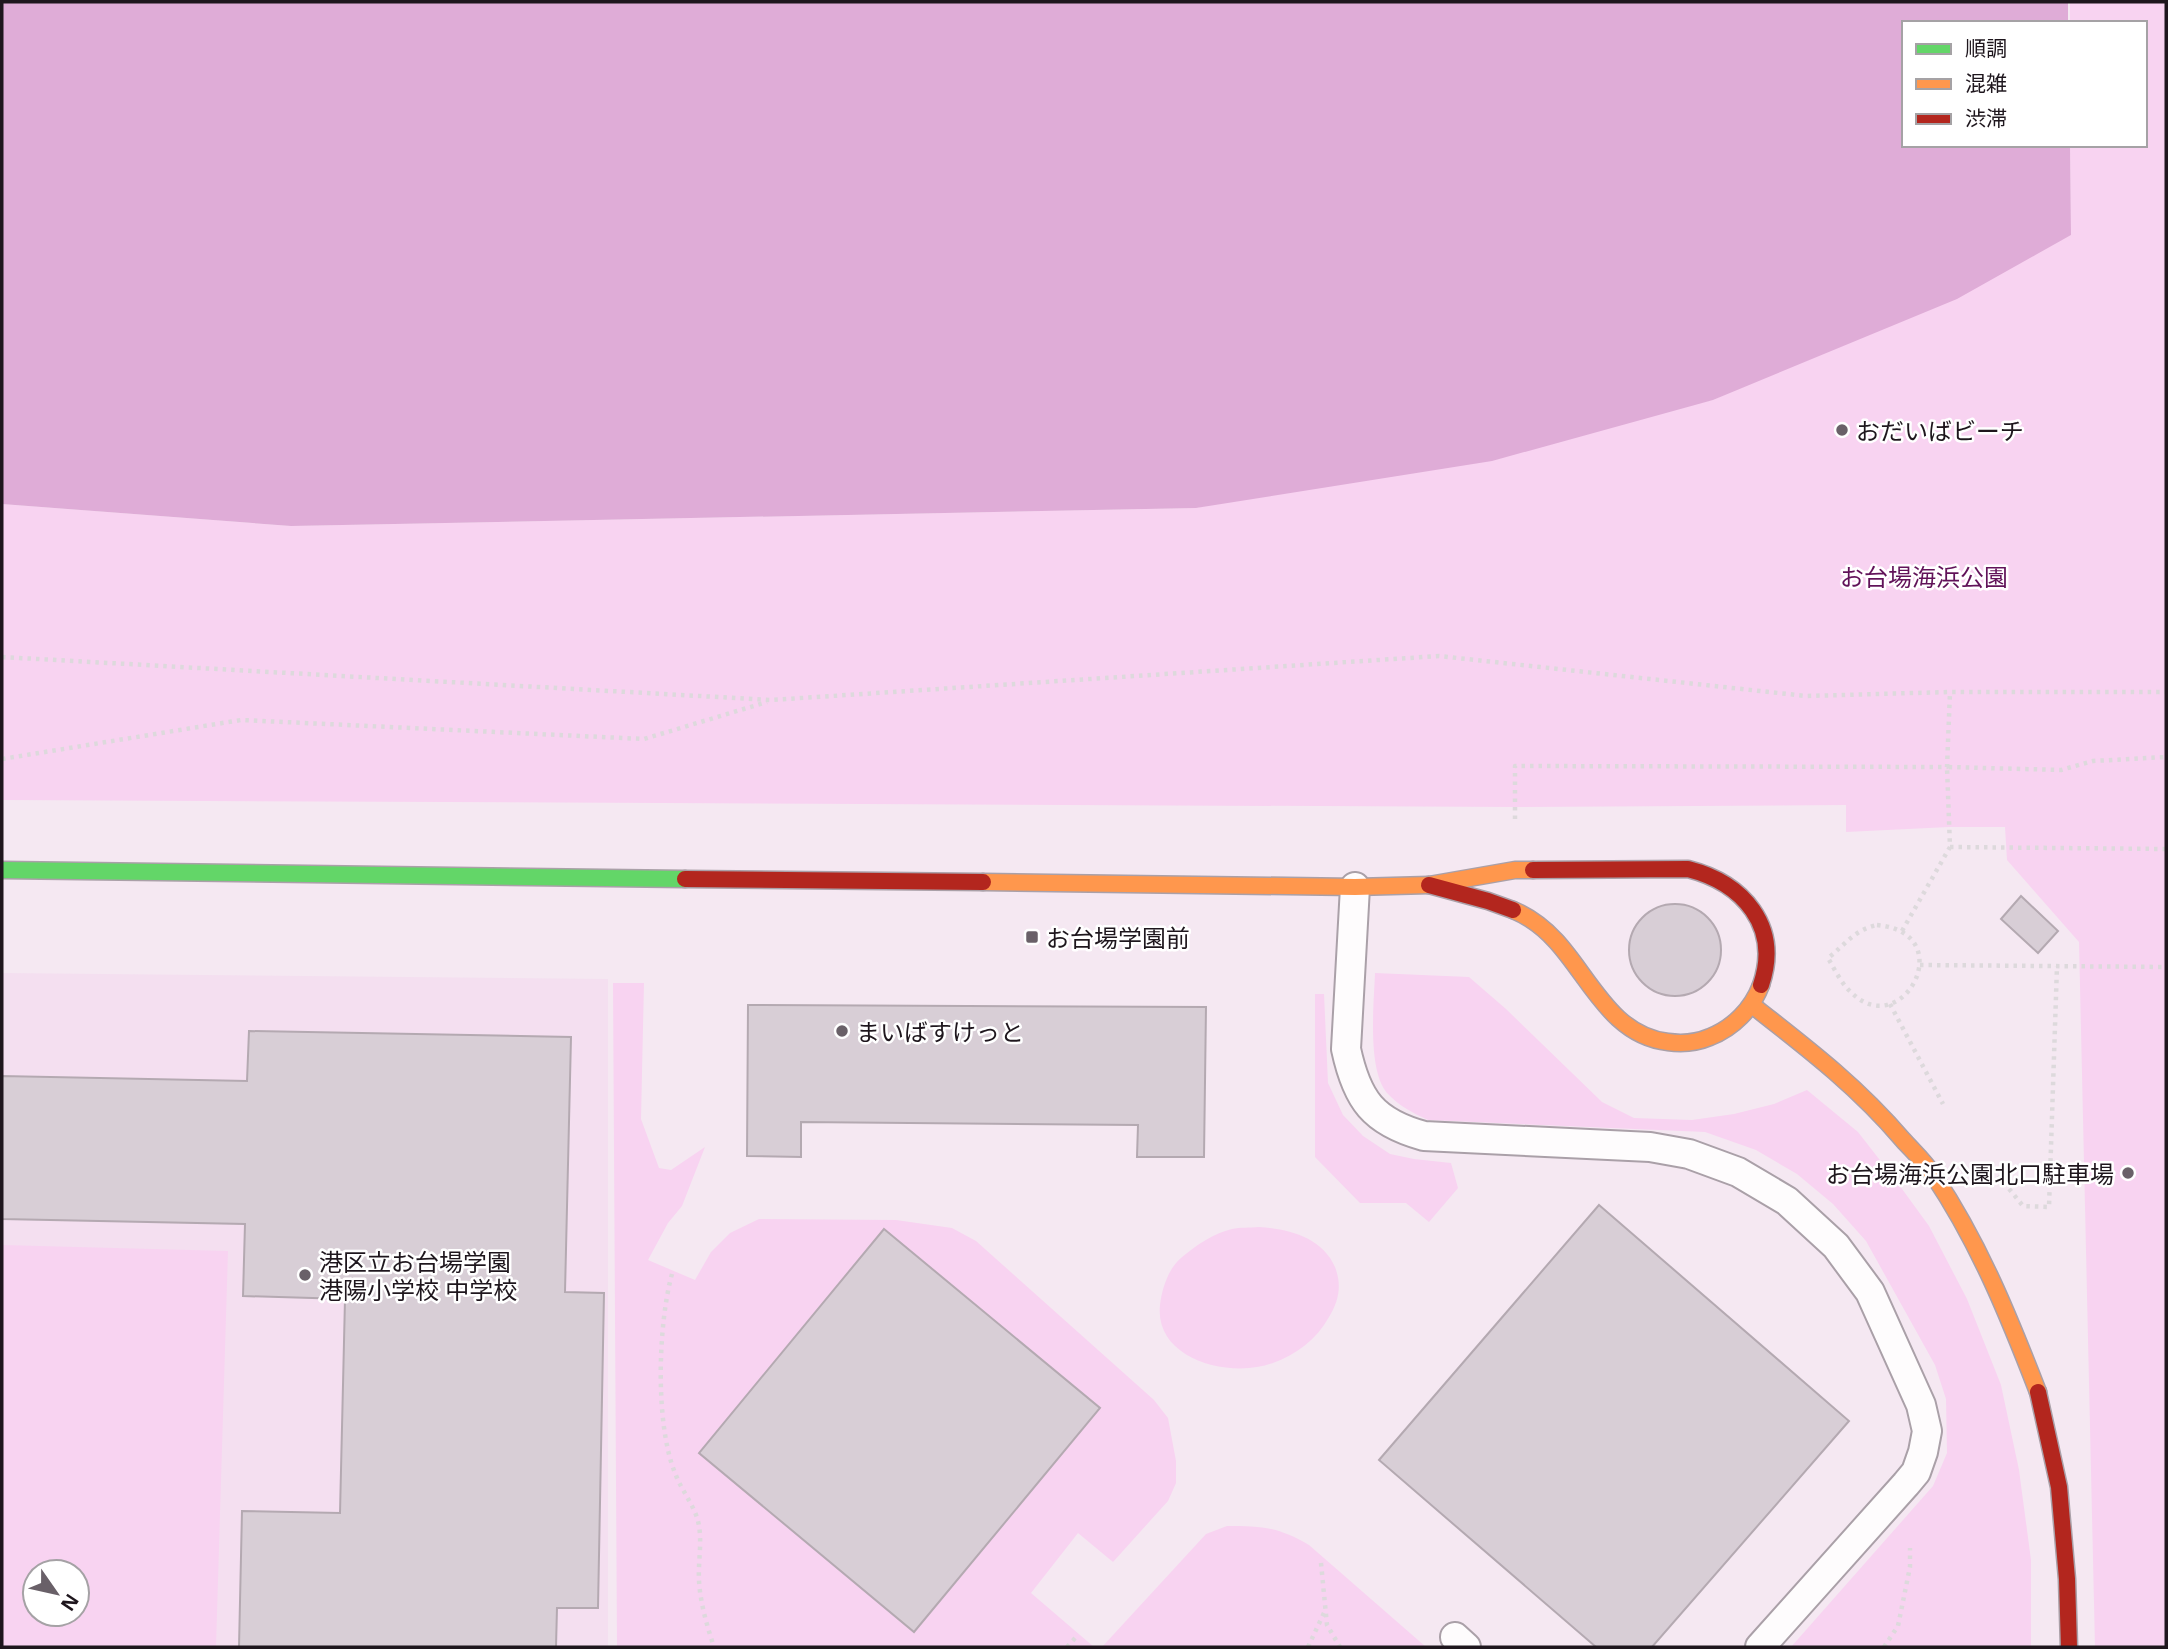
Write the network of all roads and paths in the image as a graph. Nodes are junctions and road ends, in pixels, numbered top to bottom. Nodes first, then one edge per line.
1 (2, 657) edge
2 (1950, 692) junction
3 (2166, 692) edge
4 (771, 701) junction
5 (2166, 757) edge
6 (2, 759) edge
7 (1947, 767) junction
8 (1515, 820) dead end
9 (1950, 847) junction
10 (2166, 849) edge
11 (2, 870) edge
12 (1429, 885) junction
13 (1355, 887) junction
14 (1902, 931) junction
15 (1920, 965) junction
16 (2057, 966) junction
17 (2166, 967) edge
18 (1890, 1004) junction
19 (1752, 1005) junction
20 (1949, 1115) dead end
21 (1990, 1166) dead end
22 (672, 1274) dead end
23 (1909, 1540) dead end
24 (1321, 1563) dead end
25 (1325, 1610) junction
26 (1076, 1637) dead end
27 (714, 1647) edge
28 (1067, 1647) edge
29 (1308, 1647) edge
30 (1340, 1647) edge
31 (1760, 1647) edge
32 (1884, 1647) edge
33 (2069, 1647) edge

1 - 4 path
2 - 3 path
2 - 4 path
2 - 7 path
4 - 6 path
5 - 7 path
7 - 8 path
7 - 9 path
9 - 10 path
9 - 14 path
11 - 13 street
12 - 13 street
12 - 19 street
12 - 19 street
13 - 31 lane
14 - 15 path
14 - 18 path
15 - 16 path
15 - 18 path
16 - 17 path
16 - 21 path
18 - 20 path
19 - 33 street
22 - 27 path
23 - 32 path
24 - 25 path
25 - 29 path
25 - 30 path
26 - 28 path

